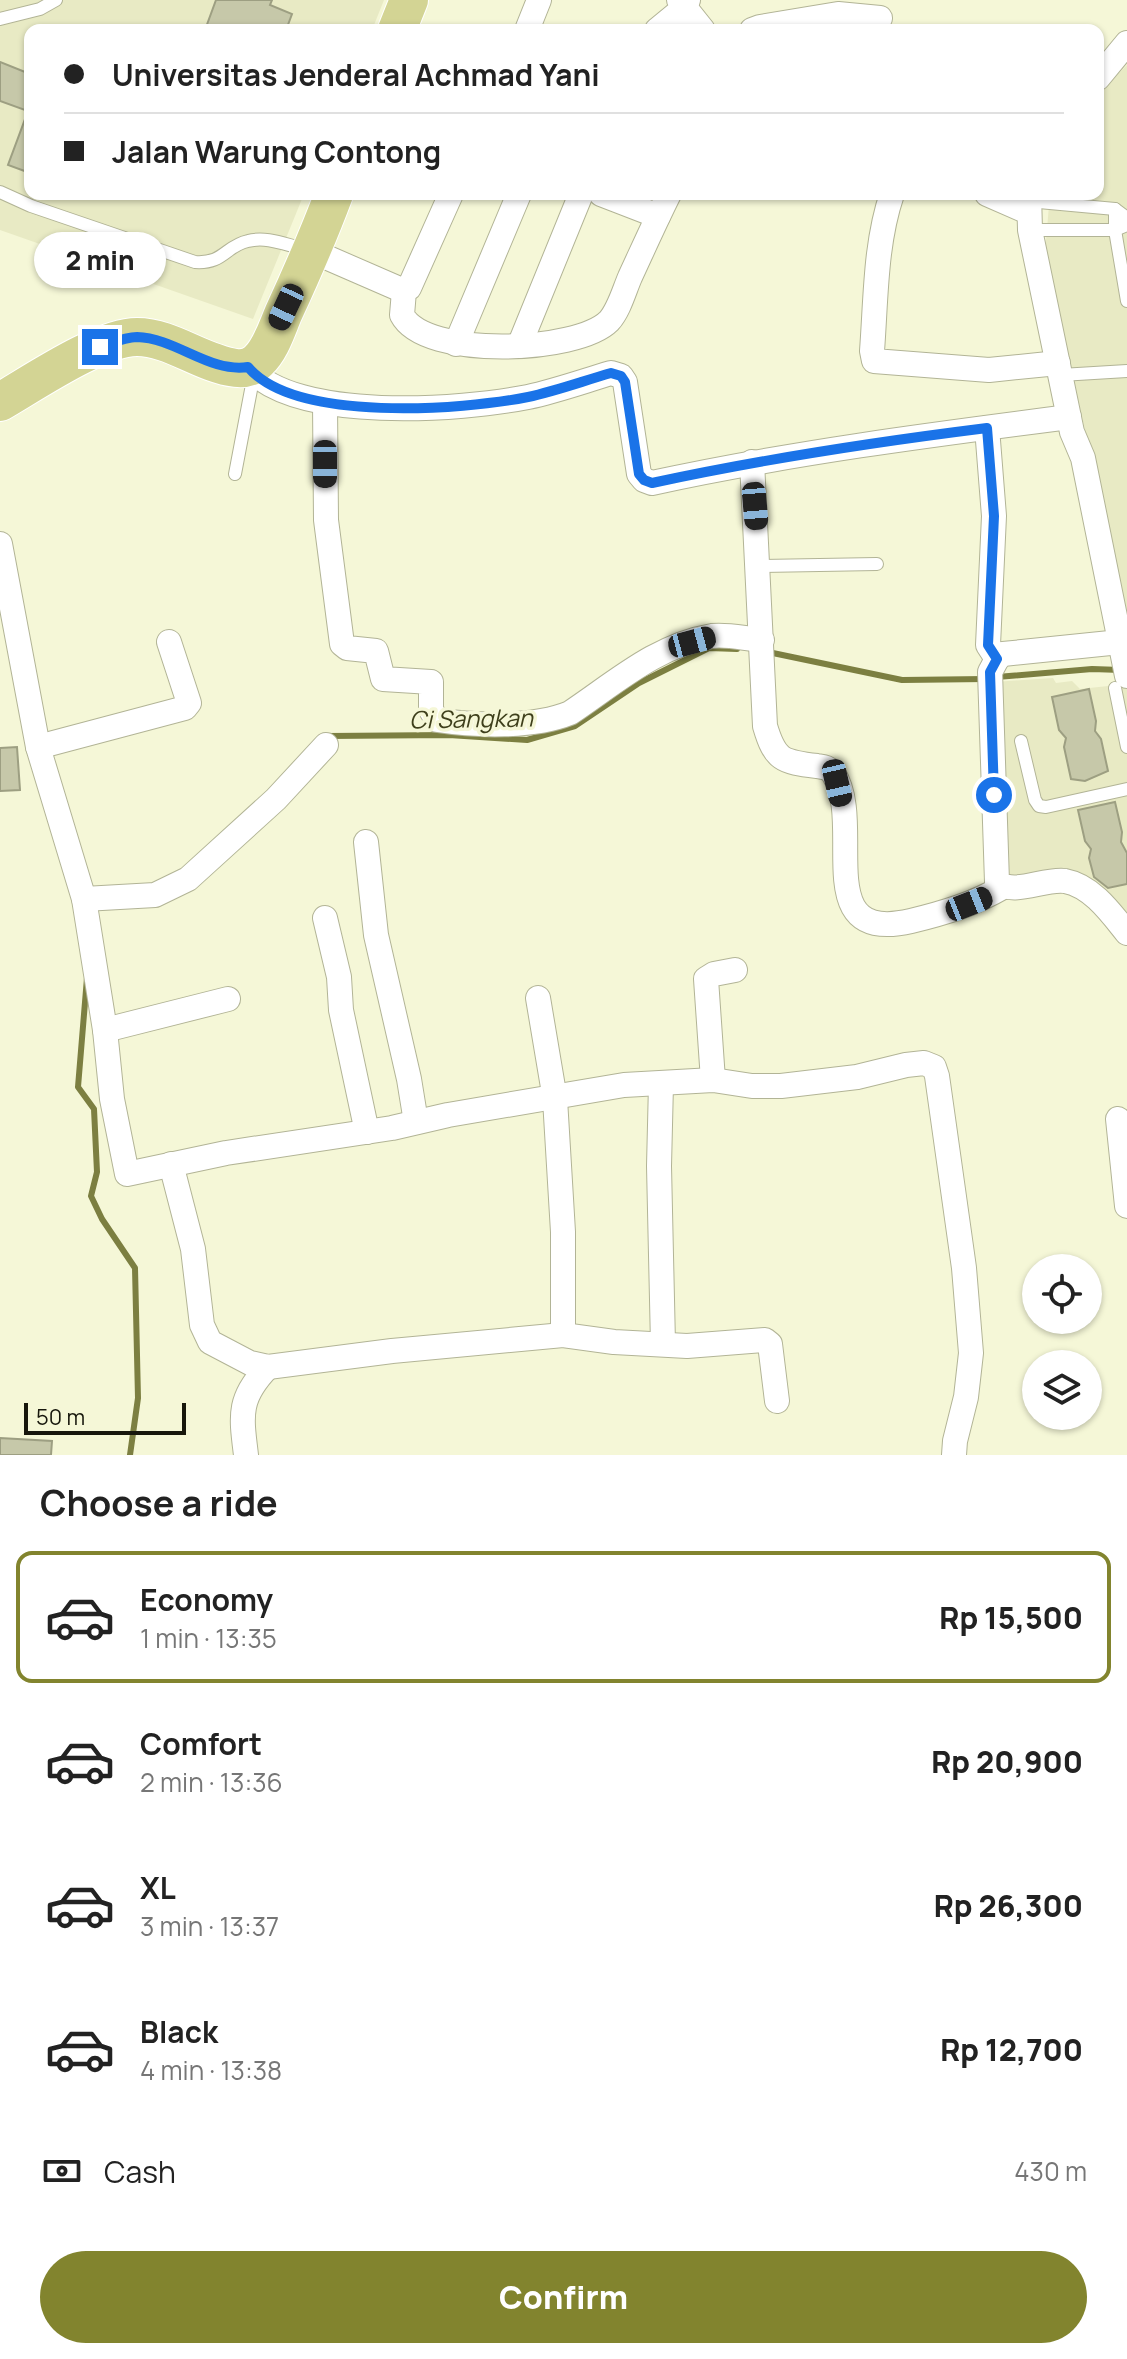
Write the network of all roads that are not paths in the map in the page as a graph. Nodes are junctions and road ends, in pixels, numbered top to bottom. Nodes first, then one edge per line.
1 (56, 0) edge
2 (409, 0) edge
3 (539, 0) edge
4 (684, 2) edge
5 (880, 18) dead end
6 (0, 19) edge
7 (399, 24) edge
8 (529, 24) edge
9 (663, 24) edge
10 (699, 24) edge
11 (778, 24) edge
12 (1127, 43) edge
13 (1104, 71) edge
14 (0, 192) edge
15 (332, 200) edge
16 (448, 200) edge
17 (516, 200) edge
18 (579, 200) edge
19 (617, 200) edge
20 (666, 200) edge
21 (890, 200) edge
22 (1004, 200) edge
23 (1029, 209) edge
24 (1115, 209) junction
25 (658, 216) junction
26 (1127, 218) edge
27 (1121, 228) edge
28 (312, 251) junction
29 (404, 291) junction
30 (1127, 301) edge
31 (456, 344) junction
32 (519, 346) junction
33 (1060, 369) junction
34 (251, 371) junction
35 (1127, 371) edge
36 (0, 402) edge
37 (325, 403) junction
38 (1071, 425) junction
39 (987, 428) junction
40 (752, 462) junction
41 (235, 474) dead end
42 (0, 544) edge
43 (877, 564) dead end
44 (758, 566) junction
45 (169, 642) dead end
46 (1114, 646) junction
47 (763, 648) junction
48 (992, 672) junction
49 (1121, 683) edge
50 (1021, 741) dead end
51 (326, 745) dead end
52 (38, 747) junction
53 (1127, 747) edge
54 (1127, 789) edge
55 (366, 842) dead end
56 (1003, 887) junction
57 (84, 899) junction
58 (325, 918) dead end
59 (1127, 933) edge
60 (735, 970) dead end
61 (538, 998) dead end
62 (228, 999) dead end
63 (105, 1030) junction
64 (713, 1080) junction
65 (661, 1084) junction
66 (555, 1099) junction
67 (1114, 1121) edge
68 (416, 1122) junction
69 (367, 1132) junction
70 (171, 1164) junction
71 (1127, 1206) edge
72 (563, 1335) junction
73 (663, 1344) junction
74 (268, 1367) junction
75 (777, 1401) dead end
76 (246, 1455) edge
77 (954, 1455) edge

1 - 6 lane
2 - 7 main road
3 - 8 street
4 - 9 street
4 - 10 street
5 - 11 street
12 - 13 street
14 - 28 lane
15 - 28 main road
16 - 29 street
17 - 31 street
18 - 32 street
19 - 25 street
20 - 25 street
21 - 33 street
22 - 23 street
23 - 24 lane
23 - 27 lane
23 - 33 street
24 - 26 lane
24 - 27 lane
25 - 32 street
27 - 30 lane
28 - 29 street
28 - 34 main road
29 - 31 street
31 - 32 street
33 - 35 lane
33 - 38 street
34 - 36 main road
34 - 37 street
34 - 41 lane
37 - 40 street
37 - 47 street
38 - 39 street
38 - 46 street
39 - 40 street
39 - 48 street
40 - 44 street
42 - 52 street
43 - 44 lane
44 - 47 street
45 - 52 street
46 - 48 street
46 - 49 street
47 - 56 street
48 - 56 street
49 - 53 lane
50 - 54 lane
51 - 57 street
52 - 57 street
55 - 68 street
56 - 59 street
57 - 63 street
58 - 69 street
60 - 64 street
61 - 66 street
62 - 63 street
63 - 70 street
64 - 65 street
64 - 77 street
65 - 66 street
65 - 73 street
66 - 68 street
66 - 72 street
67 - 71 street
68 - 69 street
69 - 70 street
70 - 74 street
72 - 73 street
72 - 74 street
73 - 75 street
74 - 76 street

